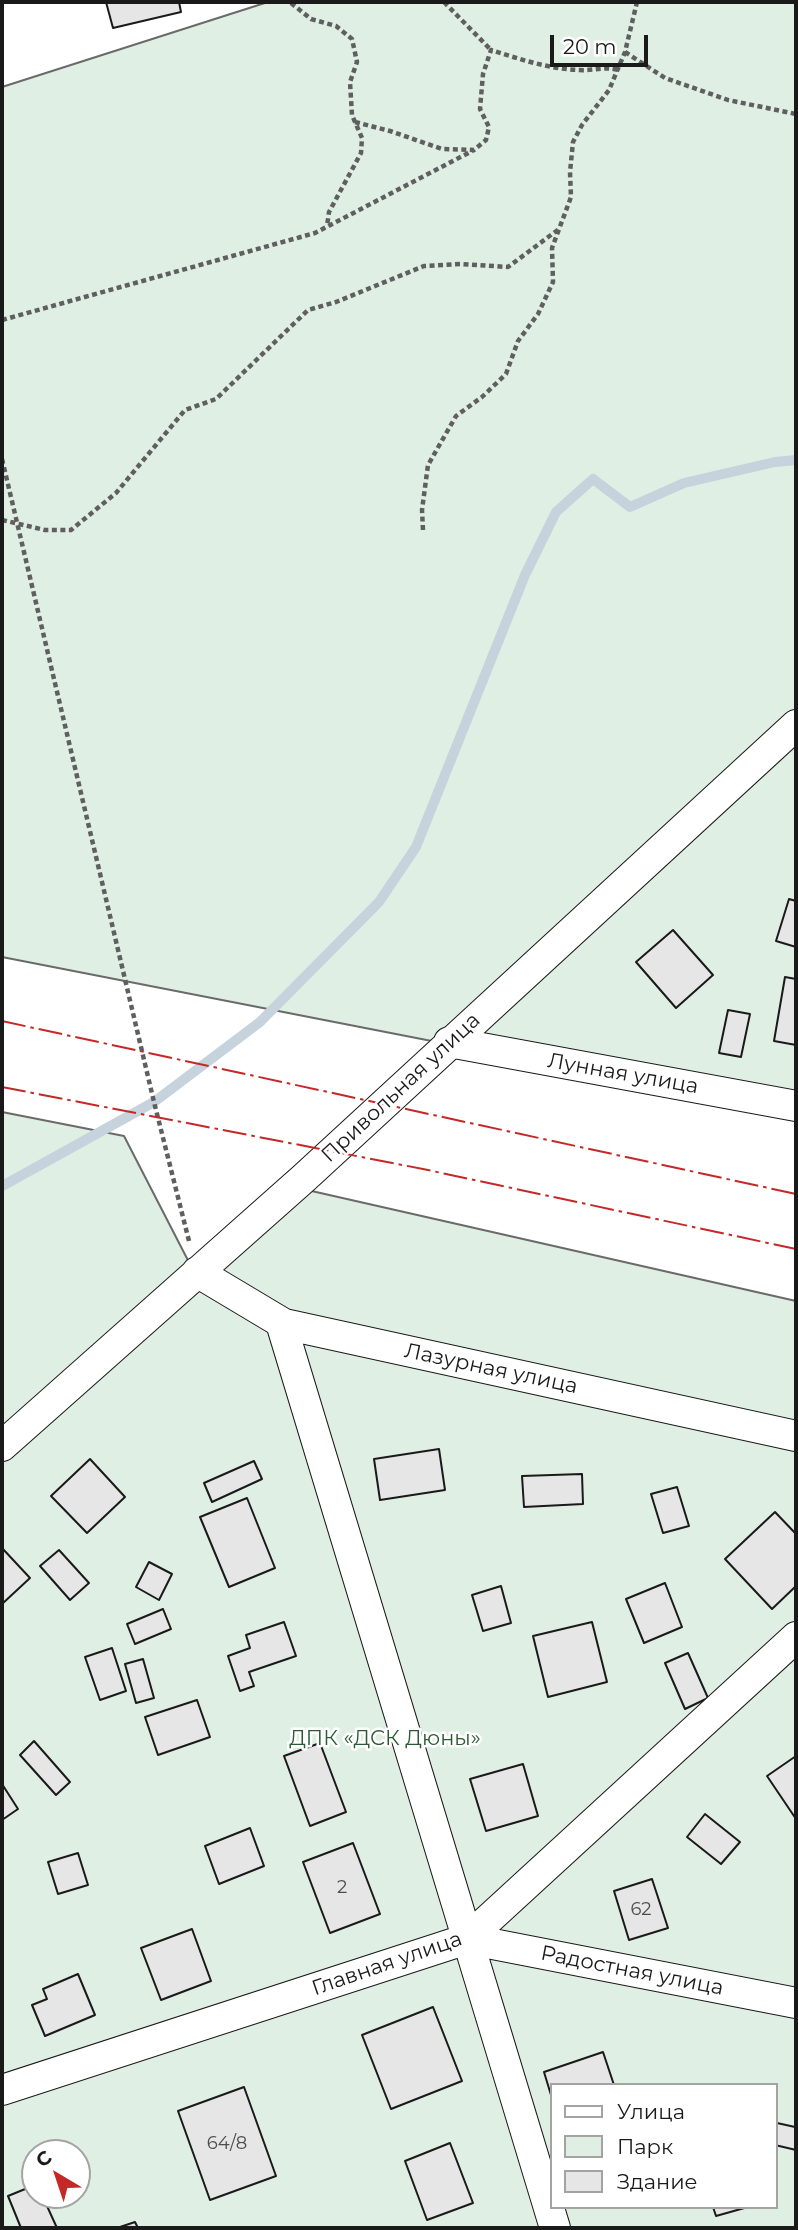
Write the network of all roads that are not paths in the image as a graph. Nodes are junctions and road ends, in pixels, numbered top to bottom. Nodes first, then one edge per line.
1 (796, 725) edge
2 (449, 1042) junction
3 (796, 1106) edge
4 (197, 1272) junction
5 (281, 1323) junction
6 (796, 1436) edge
7 (2, 1446) edge
8 (796, 1637) edge
9 (467, 1940) junction
10 (796, 2003) edge
11 (2, 2090) edge
12 (555, 2228) edge

1 - 2 street, Привольная улица
2 - 3 street, Лунная улица
2 - 4 street, Привольная улица
4 - 5 street, Лазурная улица
4 - 7 street, Привольная улица
5 - 6 street, Лазурная улица
5 - 9 street
8 - 9 street, Главная улица
9 - 10 street, Радостная улица
9 - 11 street, Главная улица
9 - 12 street

